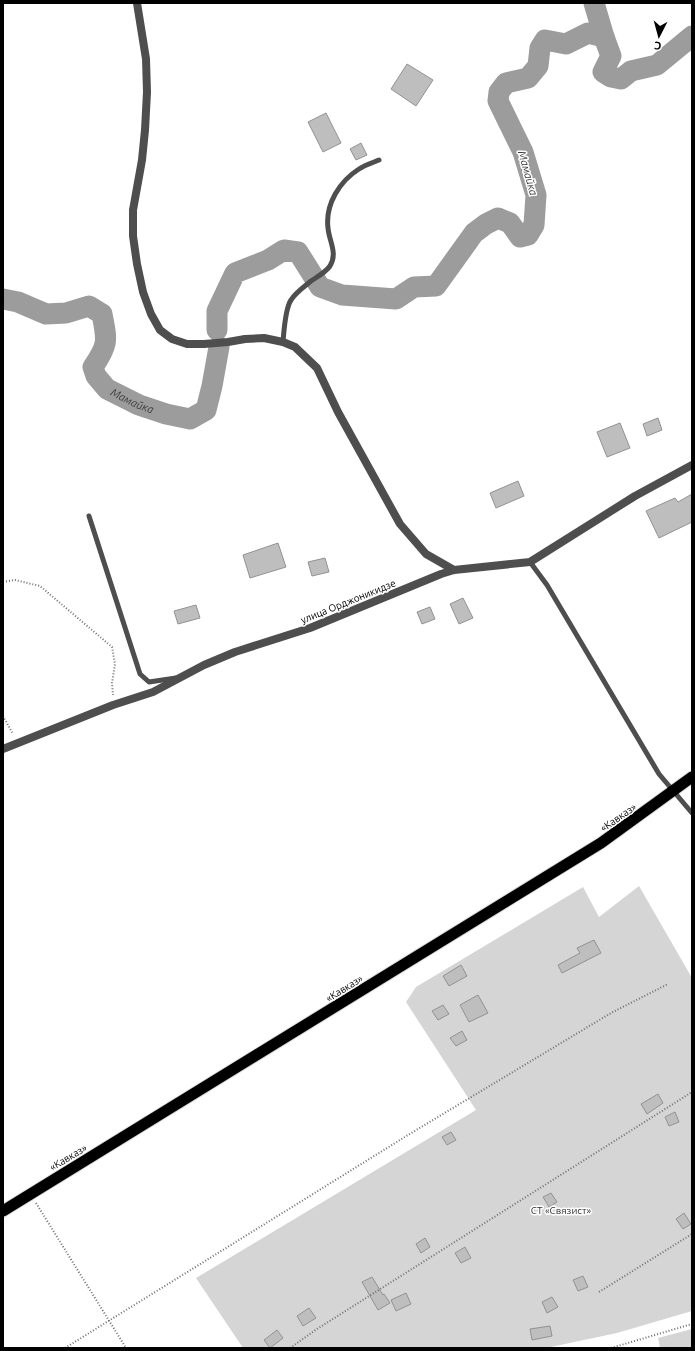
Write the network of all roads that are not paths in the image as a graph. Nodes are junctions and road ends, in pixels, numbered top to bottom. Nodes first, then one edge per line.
1 (137, 3) edge
2 (379, 160) dead end
3 (283, 342) junction
4 (692, 465) edge
5 (89, 516) dead end
6 (530, 562) junction
7 (454, 570) junction
8 (183, 676) junction
9 (3, 749) edge
10 (692, 777) edge
11 (674, 791) junction
12 (692, 812) edge
13 (3, 1211) edge

1 - 3 street
2 - 3 lane
3 - 7 street
4 - 6 street, улица Орджоникидзе
5 - 8 lane
6 - 7 street, улица Орджоникидзе
6 - 11 lane
7 - 8 street, улица Орджоникидзе
8 - 9 street, улица Орджоникидзе
10 - 11 highway, «Кавказ»
11 - 12 lane
11 - 13 highway, «Кавказ»

